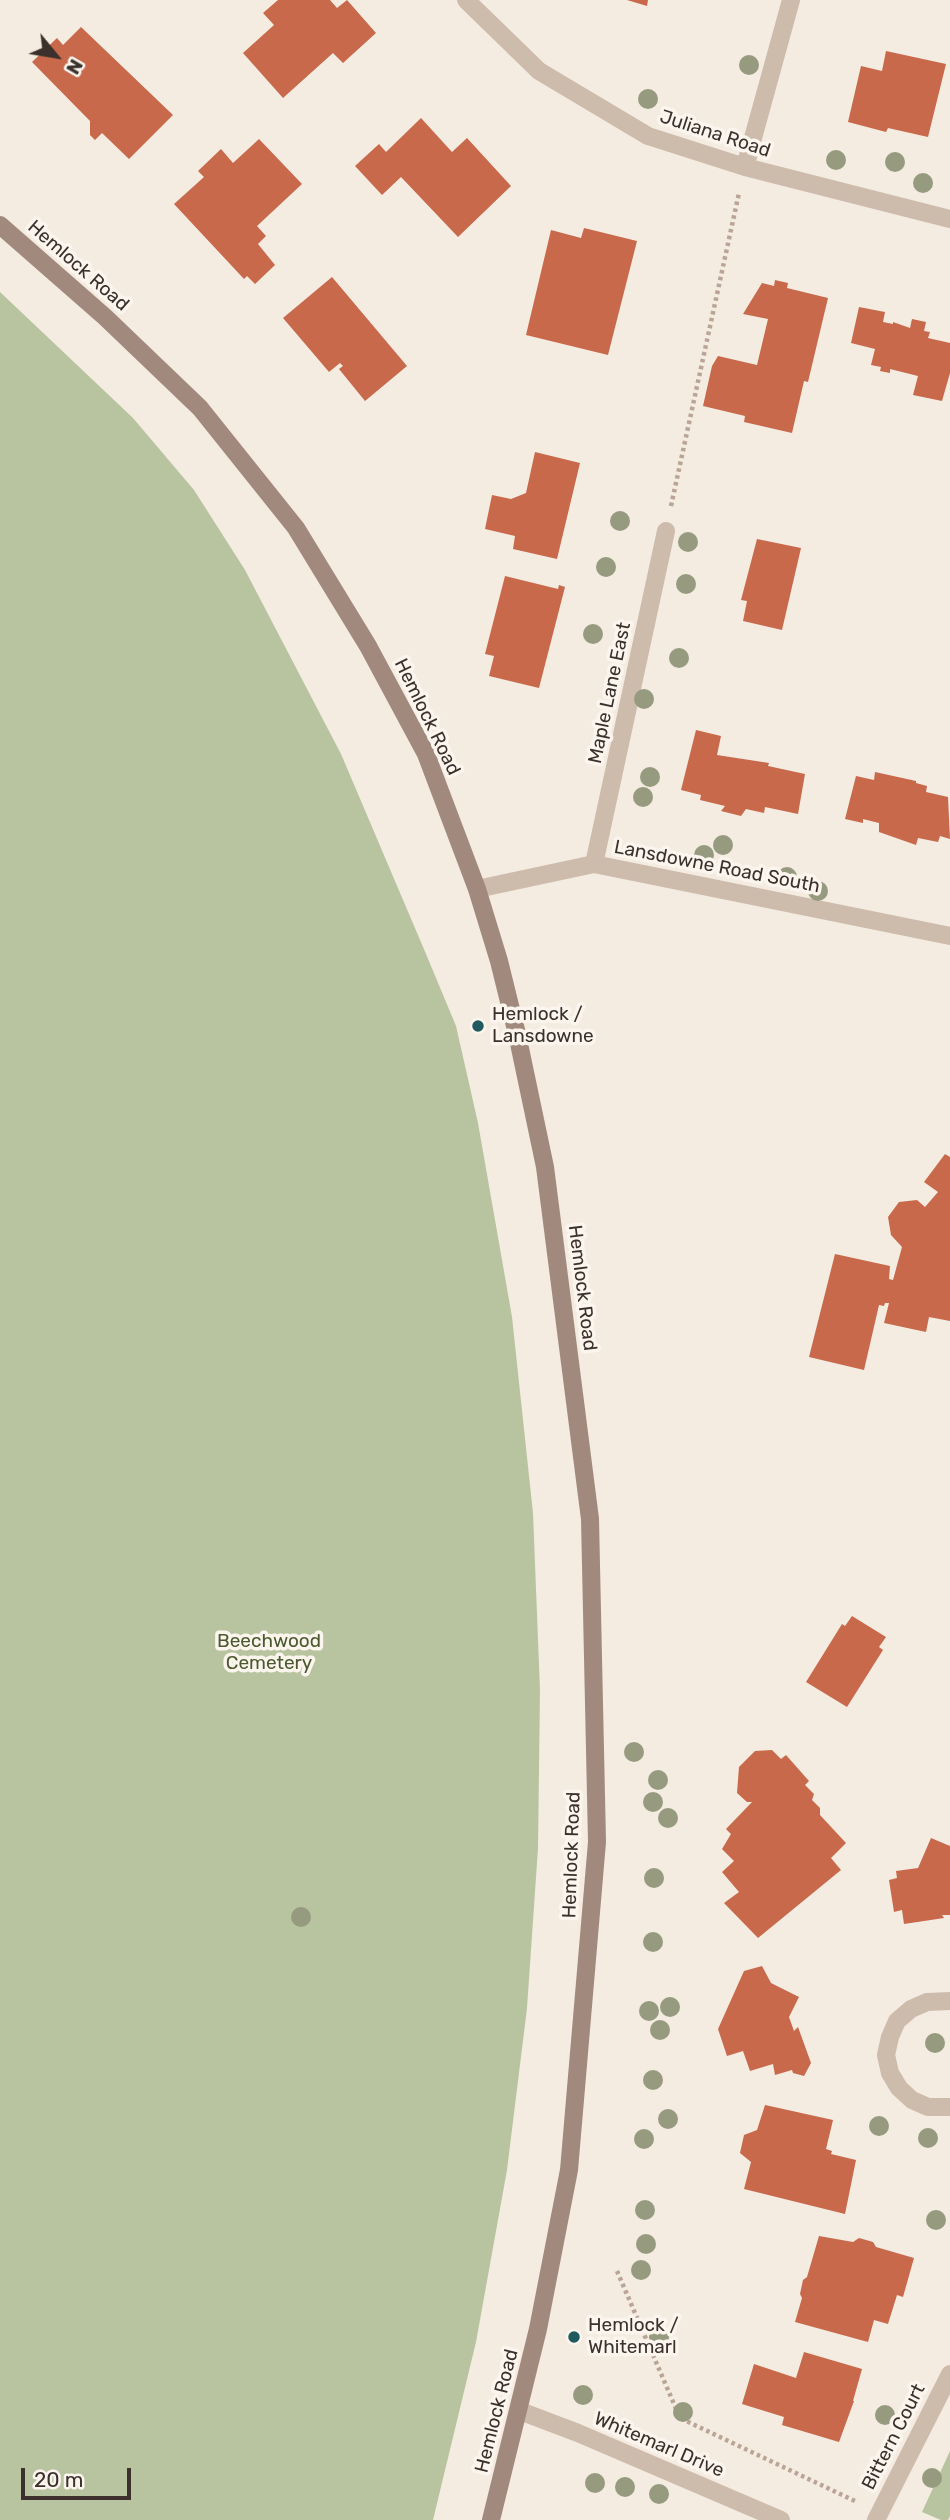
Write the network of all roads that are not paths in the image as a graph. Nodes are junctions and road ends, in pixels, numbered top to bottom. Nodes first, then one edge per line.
1 (466, 0) edge
2 (792, 0) edge
3 (745, 167) junction
4 (950, 219) edge
5 (0, 225) edge
6 (666, 531) road end
7 (594, 864) junction
8 (477, 889) junction
9 (950, 936) edge
10 (950, 2001) edge
11 (950, 2107) edge
12 (950, 2374) edge
13 (520, 2410) junction
14 (878, 2517) edge
15 (491, 2520) edge
16 (781, 2520) edge

1 - 3 street, Juliana Road
2 - 3 street
3 - 4 street, Juliana Road
5 - 8 main road, Hemlock Road
6 - 7 street, Maple Lane East
7 - 8 street, Lansdowne Road South
7 - 9 street, Lansdowne Road South
8 - 13 main road, Hemlock Road
10 - 11 street
12 - 14 street, Bittern Court
13 - 15 main road, Hemlock Road
13 - 16 street, Whitemarl Drive

